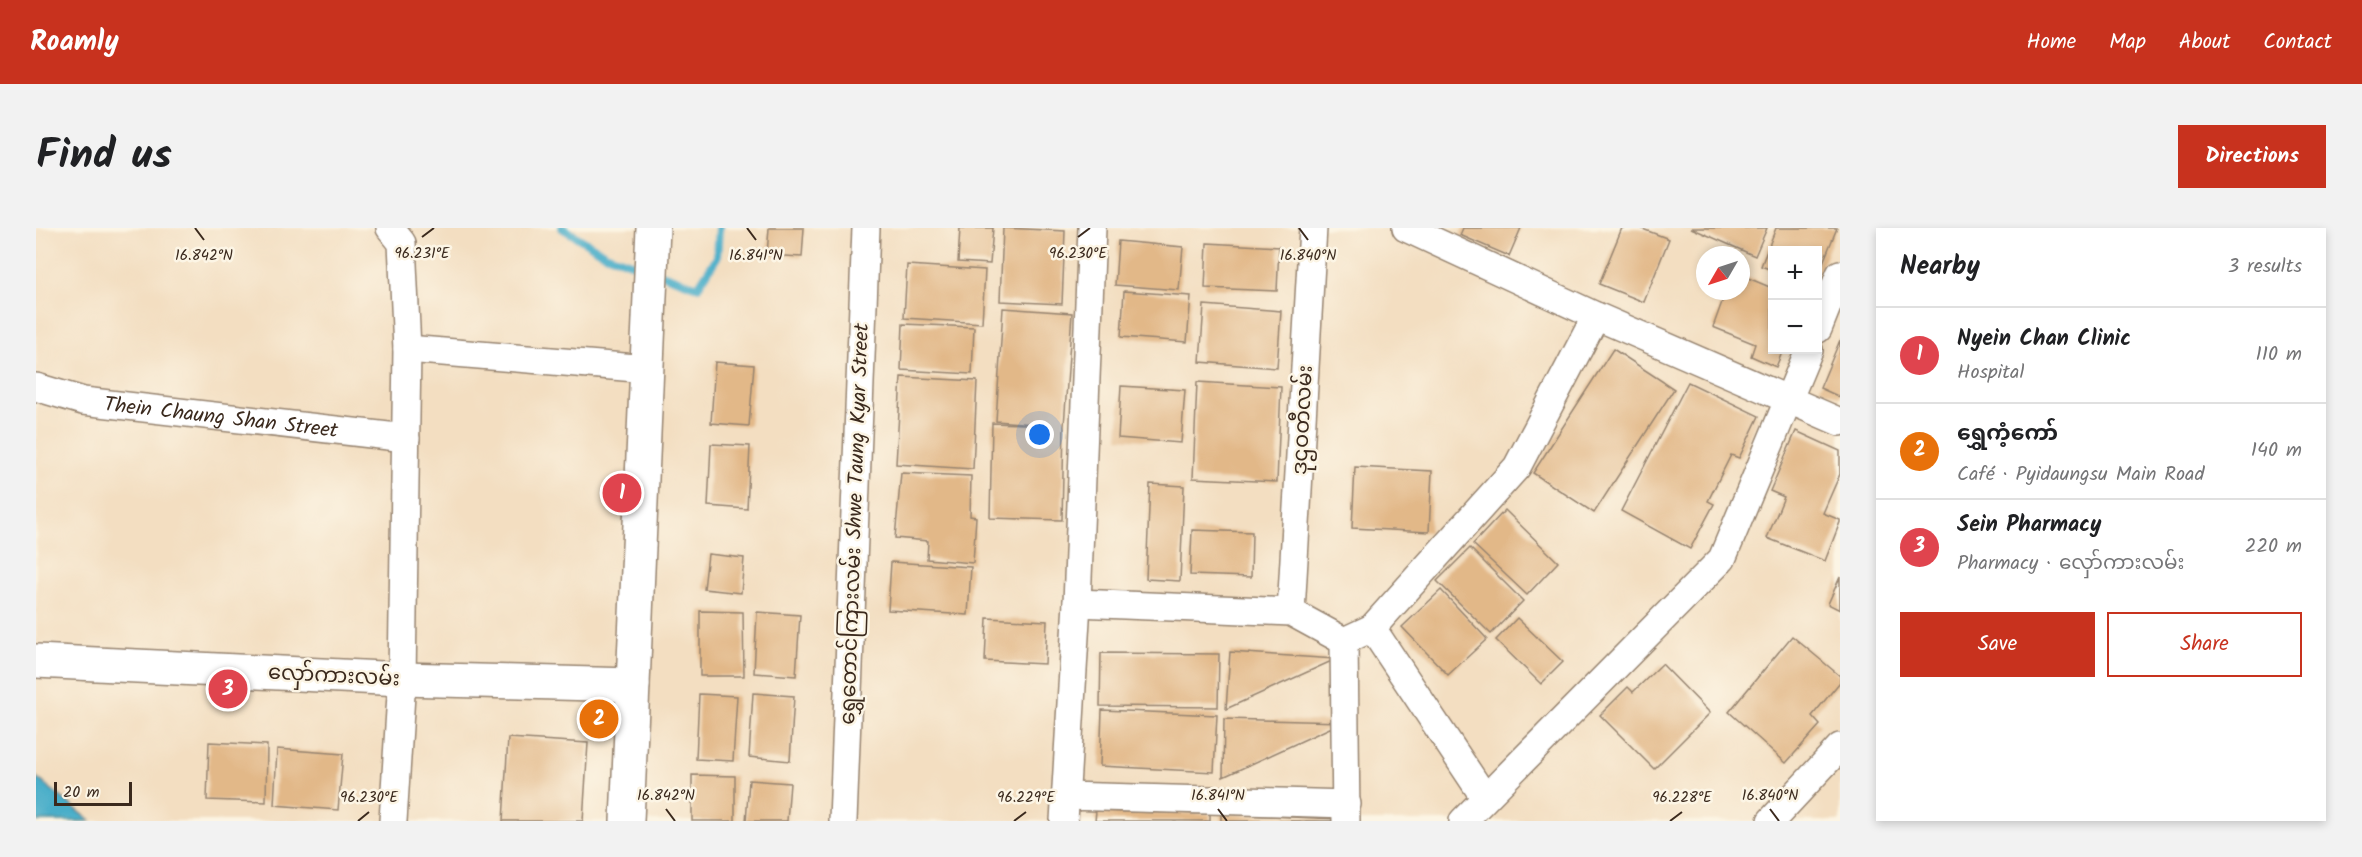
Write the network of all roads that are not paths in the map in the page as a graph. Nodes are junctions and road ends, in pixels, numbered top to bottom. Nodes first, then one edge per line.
1 (390, 228) edge
2 (653, 228) edge
3 (866, 228) edge
4 (1092, 228) edge
5 (1312, 228) edge
6 (1406, 228) edge
7 (1840, 274) edge
8 (1596, 316) junction
9 (1822, 319) edge
10 (407, 349) junction
11 (1807, 354) edge
12 (648, 369) junction
13 (36, 387) edge
14 (1789, 401) junction
15 (1840, 422) edge
16 (406, 438) junction
17 (1077, 603) junction
18 (1290, 612) junction
19 (1372, 628) junction
20 (1344, 641) junction
21 (36, 661) edge
22 (402, 679) junction
23 (633, 685) junction
24 (1840, 747) edge
25 (1485, 798) junction
26 (1065, 808) edge
27 (1346, 812) edge
28 (393, 821) edge
29 (627, 821) edge
30 (843, 821) edge
31 (1463, 821) edge
32 (1771, 821) edge

1 - 10 street
2 - 12 main road
3 - 30 street, ရွှေတောင်ကြားလမ်း Shwe Taung Kyar Street
4 - 17 street
5 - 18 street, ဒုဌဝတီလမ်း
6 - 8 street
7 - 9 street
8 - 14 street
8 - 19 street
10 - 12 street
10 - 16 street
11 - 14 street
12 - 23 main road
13 - 16 street, Thein Chaung Shan Street
14 - 15 street
14 - 25 street
16 - 22 street
17 - 18 street
17 - 26 street
18 - 20 street
19 - 20 street
19 - 25 street
20 - 27 street
21 - 22 main road, လှော်ကားလမ်း
22 - 23 main road, လှော်ကားလမ်း
22 - 28 street
23 - 29 main road
24 - 32 street
25 - 31 street
26 - 27 street

